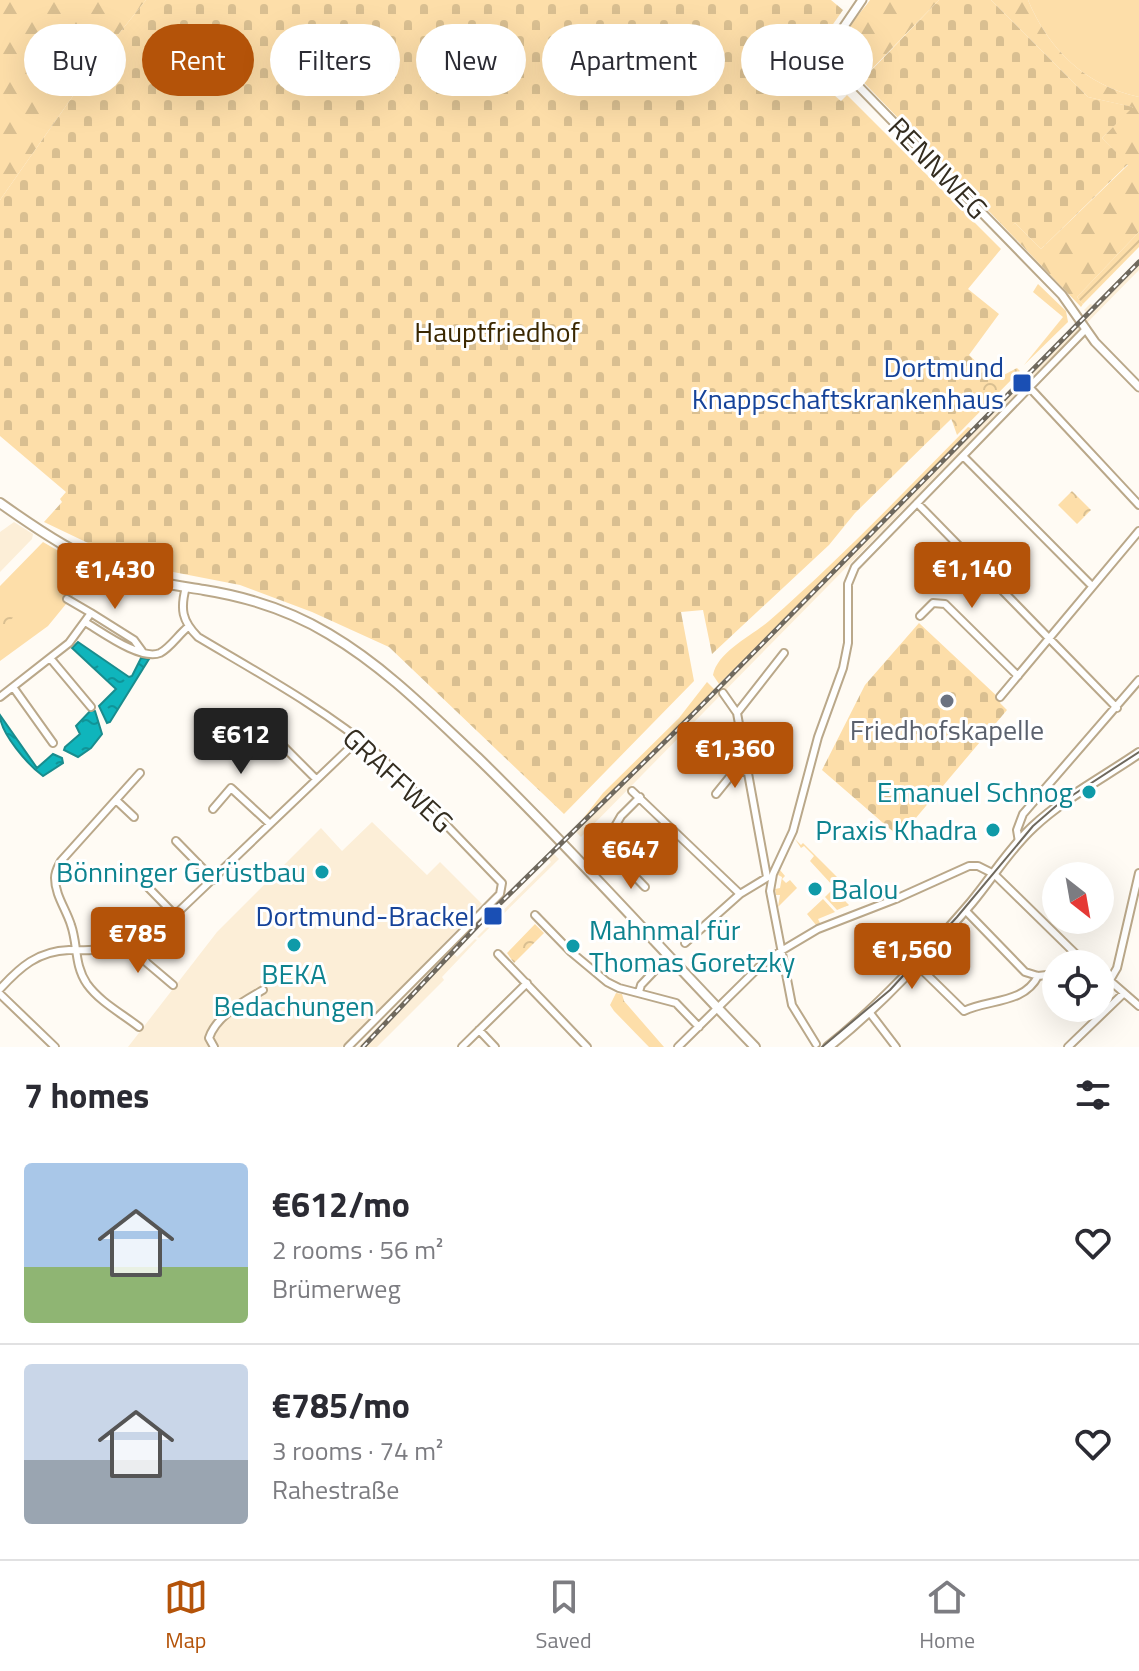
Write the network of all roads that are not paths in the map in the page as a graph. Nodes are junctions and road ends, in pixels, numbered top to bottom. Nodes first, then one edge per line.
1 (862, 0) edge
2 (1086, 329) junction
3 (1139, 387) edge
4 (1030, 388) junction
5 (963, 456) junction
6 (0, 503) edge
7 (917, 503) junction
8 (1139, 505) edge
9 (1139, 531) edge
10 (1092, 586) junction
11 (186, 587) junction
12 (67, 599) dead end
13 (91, 613) junction
14 (920, 616) dead end
15 (85, 622) junction
16 (188, 627) junction
17 (1049, 637) junction
18 (142, 651) junction
19 (784, 653) dead end
20 (50, 658) junction
21 (1018, 676) junction
22 (1139, 680) edge
23 (13, 687) junction
24 (723, 693) dead end
25 (0, 697) edge
26 (1000, 697) dead end
27 (91, 707) dead end
28 (1117, 708) junction
29 (737, 713) junction
30 (273, 736) dead end
31 (359, 739) junction
32 (53, 743) dead end
33 (1139, 753) edge
34 (747, 771) junction
35 (140, 773) dead end
36 (316, 779) junction
37 (632, 791) dead end
38 (716, 794) dead end
39 (640, 797) junction
40 (116, 800) junction
41 (213, 809) dead end
42 (134, 817) dead end
43 (270, 824) junction
44 (176, 841) dead end
45 (1019, 842) junction
46 (1139, 873) edge
47 (994, 874) junction
48 (139, 878) dead end
49 (769, 878) junction
50 (214, 880) junction
51 (645, 887) dead end
52 (740, 894) junction
53 (965, 910) junction
54 (175, 915) junction
55 (535, 915) dead end
56 (131, 940) junction
57 (685, 943) dead end
58 (75, 950) junction
59 (1072, 950) edge
60 (781, 951) junction
61 (498, 954) dead end
62 (915, 963) junction
63 (658, 967) dead end
64 (1114, 973) edge
65 (1038, 976) junction
66 (1042, 976) edge
67 (527, 983) junction
68 (1114, 984) edge
69 (173, 985) dead end
70 (263, 990) dead end
71 (0, 992) edge
72 (639, 992) junction
73 (1124, 993) junction
74 (1139, 1006) edge
75 (718, 1008) junction
76 (870, 1013) junction
77 (139, 1027) dead end
78 (699, 1027) junction
79 (479, 1030) junction
80 (816, 1044) dead end
81 (55, 1047) edge
82 (214, 1047) edge
83 (348, 1047) edge
84 (462, 1047) edge
85 (495, 1047) edge
86 (587, 1047) edge
87 (678, 1047) edge
88 (755, 1047) edge
89 (828, 1047) edge
90 (896, 1047) edge
91 (1068, 1047) edge

1 - 2 street, RENNWEG
2 - 3 street, RENNWEG
2 - 4 street
4 - 5 street
4 - 8 street
5 - 7 street
5 - 10 street
6 - 11 main road
7 - 17 street
7 - 49 street
9 - 10 street
10 - 17 street
11 - 16 street
11 - 75 main road
12 - 13 street
13 - 15 street
13 - 18 street
14 - 21 street
15 - 18 street
15 - 20 street
16 - 18 street
16 - 31 street, GRAFFWEG
17 - 21 street
17 - 28 street
19 - 29 street
20 - 23 street
20 - 27 street
21 - 26 street
22 - 28 street
23 - 25 street
23 - 32 street
24 - 29 street
28 - 45 street
29 - 34 street
30 - 36 street
31 - 36 street
31 - 83 street, GRAFFWEG
33 - 45 main road
34 - 38 street
34 - 49 street
35 - 40 street
36 - 43 street
37 - 39 street
39 - 51 street
39 - 52 street
40 - 42 street
40 - 58 street
41 - 43 street
43 - 50 street
44 - 50 street
45 - 47 main road
46 - 64 street
47 - 53 main road
47 - 59 street
47 - 60 street
48 - 54 street
49 - 52 street
49 - 60 street
50 - 54 street
52 - 57 street
53 - 62 main road
53 - 65 street
54 - 56 street
55 - 72 street
56 - 58 street
56 - 69 street
58 - 71 street
58 - 77 street
60 - 75 street
60 - 80 street
61 - 67 street
62 - 65 street
62 - 76 main road
63 - 72 street
65 - 66 street
67 - 79 street
67 - 86 street
68 - 73 street
70 - 82 street
71 - 81 street
72 - 78 street
73 - 74 street
73 - 91 street
75 - 78 street
75 - 88 main road
76 - 89 main road
76 - 90 street
78 - 87 street
79 - 84 street
79 - 85 street

